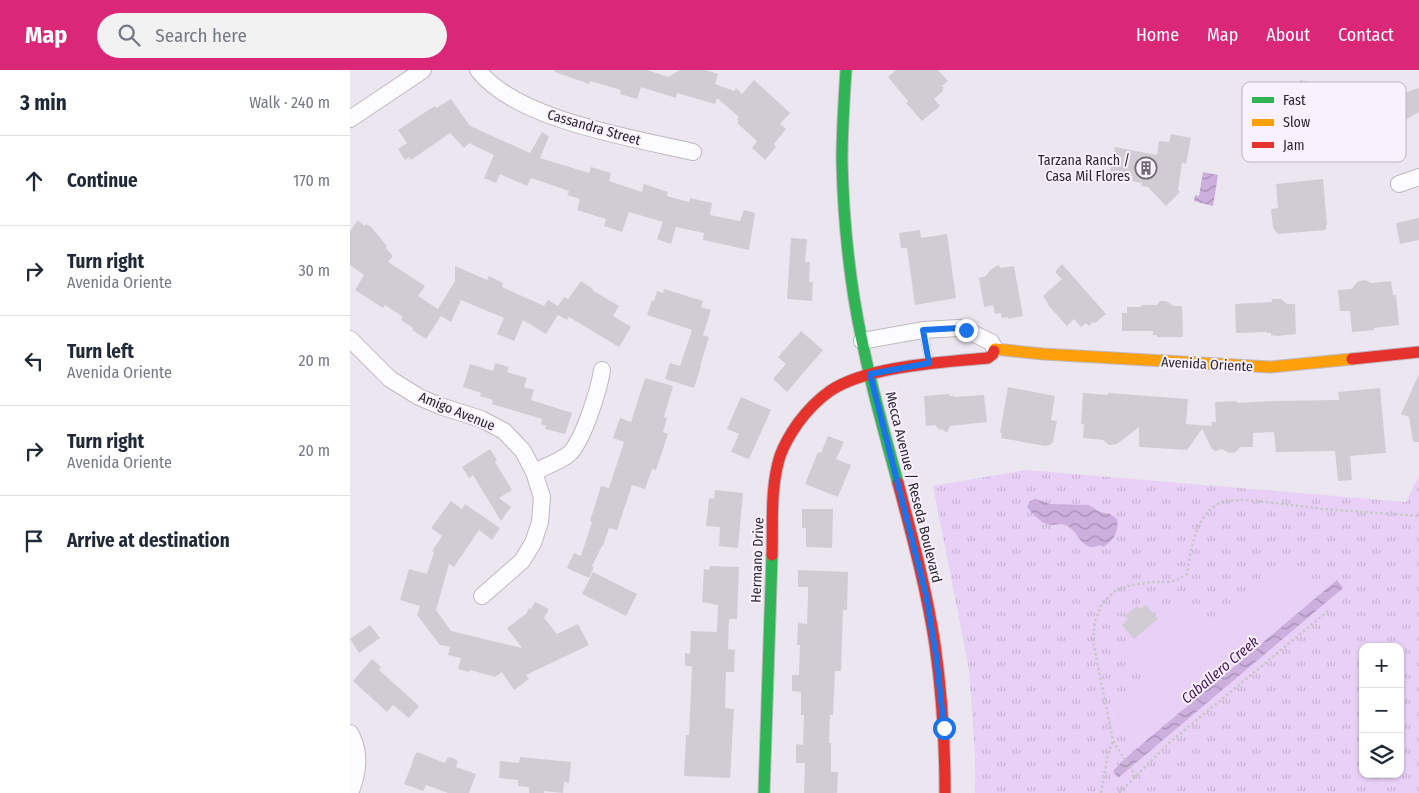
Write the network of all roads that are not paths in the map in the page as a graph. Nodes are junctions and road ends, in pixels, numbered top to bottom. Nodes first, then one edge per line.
1 (423, 70) edge
2 (478, 70) edge
3 (846, 70) edge
4 (350, 119) edge
5 (693, 152) dead end
6 (1419, 177) edge
7 (1399, 184) dead end
8 (923, 330) junction
9 (350, 339) edge
10 (862, 341) junction
11 (995, 349) junction
12 (1419, 352) edge
13 (929, 363) junction
14 (602, 370) dead end
15 (870, 374) junction
16 (534, 472) junction
17 (482, 596) dead end
18 (350, 733) edge
19 (350, 793) edge
20 (764, 793) edge
21 (945, 793) edge

1 - 4 street
2 - 5 street, Cassandra Street
3 - 10 street, Mecca Avenue / Reseda Boulevard
6 - 7 street
8 - 10 street
8 - 11 street
8 - 13 lane
9 - 16 street, Amigo Avenue
10 - 15 street, Mecca Avenue / Reseda Boulevard
11 - 12 street, Avenida Oriente
11 - 13 street
13 - 15 street
14 - 16 street
15 - 20 street, Hermano Drive
15 - 21 street, Mecca Avenue / Reseda Boulevard
16 - 17 street, Amigo Avenue
18 - 19 street

